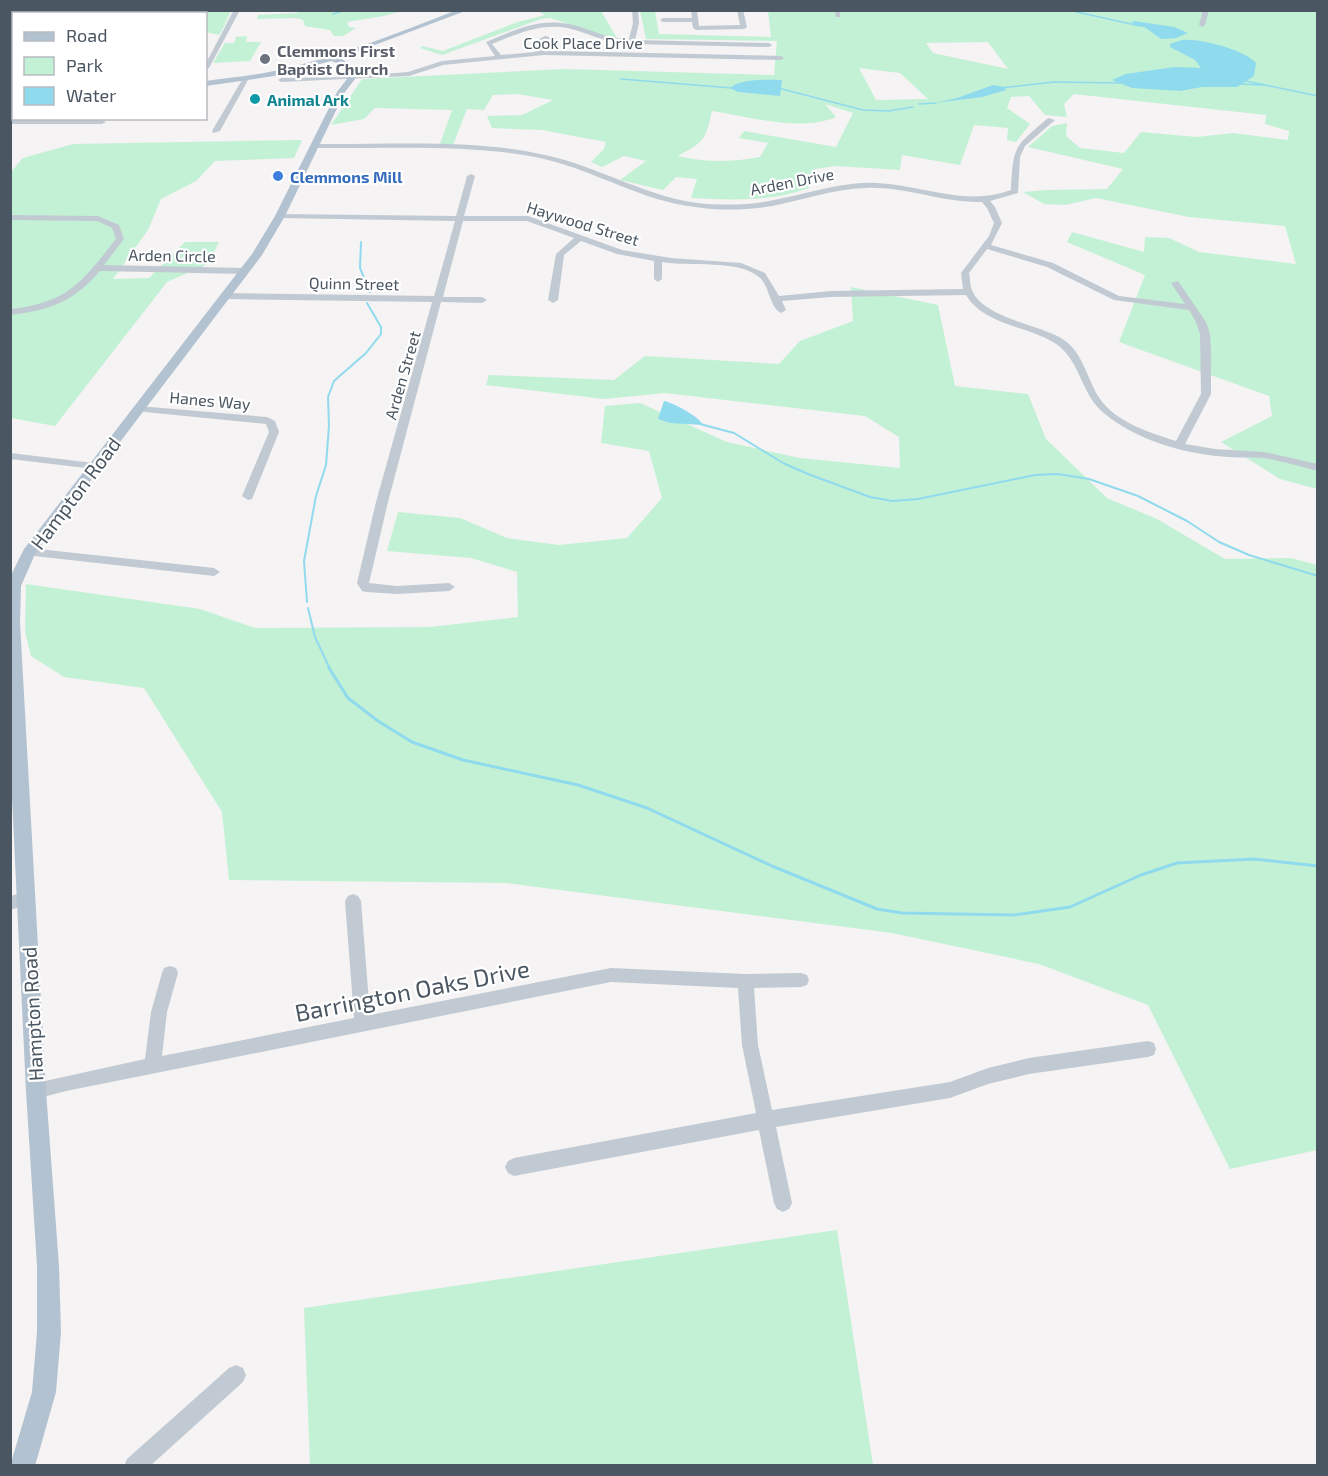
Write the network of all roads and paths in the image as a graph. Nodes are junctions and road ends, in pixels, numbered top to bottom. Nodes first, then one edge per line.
1 (237, 10) edge
2 (465, 10) edge
3 (635, 10) edge
4 (694, 10) edge
5 (740, 10) edge
6 (1206, 10) edge
7 (663, 20) dead end
8 (695, 20) junction
9 (1202, 25) dead end
10 (632, 41) junction
11 (769, 45) dead end
12 (554, 53) junction
13 (538, 54) junction
14 (628, 55) junction
15 (500, 58) junction
16 (781, 58) dead end
17 (332, 59) junction
18 (207, 66) edge
19 (245, 80) junction
20 (281, 80) dead end
21 (347, 80) junction
22 (207, 83) edge
23 (85, 120) edge
24 (1051, 120) dead end
25 (10, 122) edge
26 (102, 122) dead end
27 (216, 131) dead end
28 (314, 146) junction
29 (471, 176) dead end
30 (984, 200) junction
31 (280, 216) junction
32 (10, 217) edge
33 (461, 217) junction
34 (579, 238) junction
35 (986, 246) junction
36 (658, 259) junction
37 (98, 268) junction
38 (245, 271) junction
39 (658, 279) dead end
40 (1174, 283) dead end
41 (967, 292) junction
42 (226, 296) junction
43 (439, 299) junction
44 (776, 299) junction
45 (482, 300) dead end
46 (553, 300) dead end
47 (1191, 308) junction
48 (781, 310) dead end
49 (10, 312) edge
50 (139, 409) junction
51 (1179, 445) junction
52 (10, 456) edge
53 (94, 466) junction
54 (1317, 468) edge
55 (248, 496) dead end
56 (29, 552) junction
57 (214, 572) dead end
58 (449, 587) dead end
59 (16, 784) edge
60 (18, 901) edge
61 (353, 901) dead end
62 (170, 973) dead end
63 (801, 980) dead end
64 (745, 981) junction
65 (363, 1023) junction
66 (1148, 1049) dead end
67 (152, 1066) junction
68 (36, 1091) junction
69 (765, 1120) junction
70 (514, 1167) dead end
71 (783, 1203) dead end
72 (236, 1375) dead end
73 (22, 1466) edge
74 (134, 1466) edge

1 - 18 street
2 - 17 main road
3 - 10 street
4 - 8 street
5 - 8 street
6 - 9 street
7 - 8 street
10 - 11 street
10 - 14 street
10 - 15 street
12 - 13 street, Cook Place Drive
12 - 13 street
12 - 14 street, Cook Place Drive
13 - 15 street, Cook Place Drive
14 - 16 street, Cook Place Drive
15 - 21 street, Cook Place Drive
17 - 19 main road
17 - 21 main road
19 - 22 main road
19 - 27 street
20 - 21 street, Cook Place Drive
21 - 28 main road, Hampton Road
23 - 25 street
23 - 26 street
24 - 30 street, Arden Drive
28 - 30 street, Arden Drive
28 - 31 main road, Hampton Road
29 - 33 street, Arden Street
30 - 35 street
31 - 33 street, Haywood Street
31 - 38 main road, Hampton Road
32 - 37 street, Arden Circle
33 - 34 street, Haywood Street
33 - 43 street, Arden Street
34 - 36 street, Haywood Street
34 - 46 street
35 - 41 street
35 - 47 street
36 - 39 street
36 - 44 street, Haywood Street
37 - 38 street, Arden Circle
37 - 49 street, Arden Circle
38 - 42 main road, Hampton Road
40 - 47 street
41 - 44 street
41 - 51 street
42 - 43 street, Quinn Street
42 - 50 main road, Hampton Road
43 - 45 street, Quinn Street
43 - 58 street, Arden Street
44 - 48 street, Haywood Street
47 - 51 street
50 - 53 main road, Hampton Road
50 - 55 street, Hanes Way
51 - 54 street
52 - 53 street
53 - 56 main road, Hampton Road
56 - 57 street
56 - 59 main road, Hampton Road
59 - 60 main road, Hampton Road
60 - 68 main road, Hampton Road
61 - 65 street
62 - 67 street
63 - 64 street, Barrington Oaks Drive
64 - 65 street, Barrington Oaks Drive
64 - 69 street
65 - 67 street, Barrington Oaks Drive
66 - 69 street
67 - 68 street, Barrington Oaks Drive
68 - 73 main road, Hampton Road
69 - 70 street
69 - 71 street
72 - 74 street

